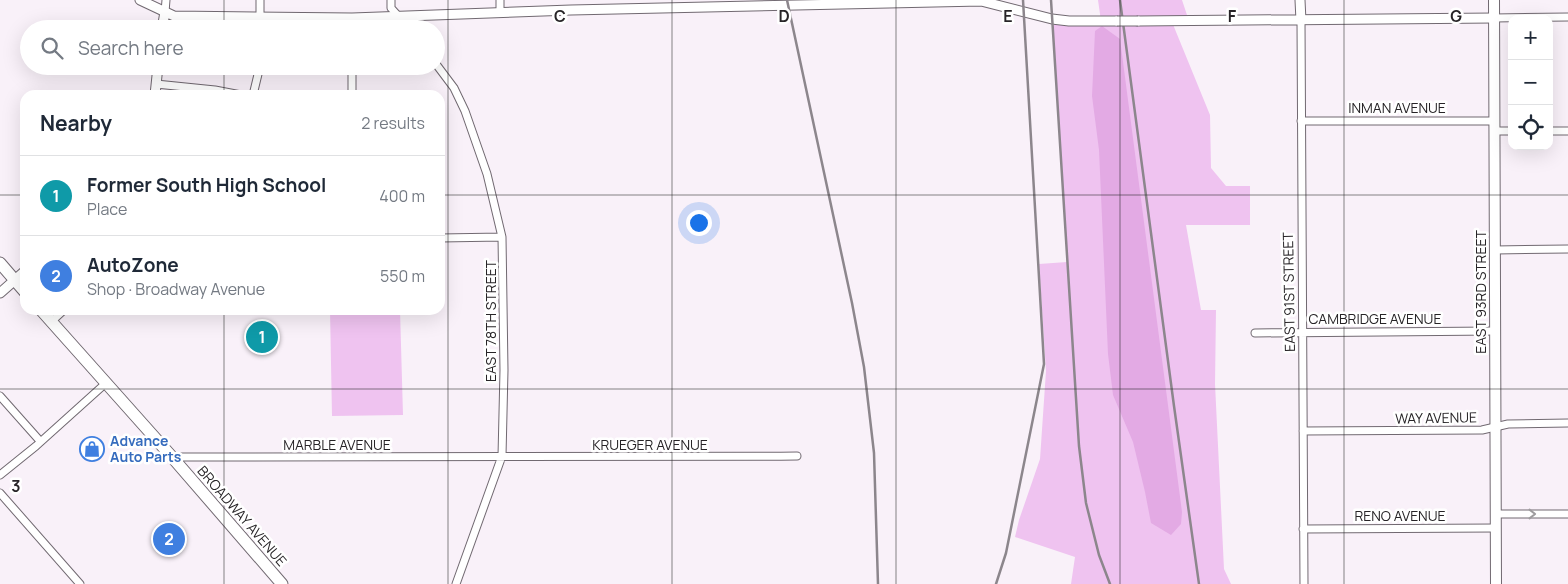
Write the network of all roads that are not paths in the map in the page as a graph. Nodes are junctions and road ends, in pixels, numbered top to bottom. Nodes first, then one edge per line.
1 (140, 0) edge
2 (166, 0) edge
3 (260, 0) edge
4 (391, 0) edge
5 (500, 0) edge
6 (1300, 0) edge
7 (1494, 0) edge
8 (700, 4) edge
9 (164, 12) junction
10 (500, 12) junction
11 (260, 16) junction
12 (271, 16) junction
13 (397, 16) junction
14 (1568, 17) edge
15 (352, 18) joint
16 (1494, 18) junction
17 (163, 20) edge
18 (270, 20) edge
19 (401, 20) edge
20 (1301, 21) junction
21 (157, 75) edge
22 (258, 75) edge
23 (352, 75) edge
24 (444, 75) edge
25 (156, 84) junction
26 (155, 90) edge
27 (215, 90) edge
28 (254, 90) edge
29 (352, 90) edge
30 (1301, 121) junction
31 (1494, 126) junction
32 (1508, 130) edge
33 (1568, 130) edge
34 (1553, 131) edge
35 (502, 236) junction
36 (445, 238) edge
37 (1568, 249) edge
38 (1495, 250) junction
39 (0, 263) edge
40 (20, 276) edge
41 (15, 280) junction
42 (20, 286) edge
43 (0, 293) edge
44 (46, 315) edge
45 (59, 315) edge
46 (52, 321) junction
47 (1495, 331) junction
48 (1304, 332) junction
49 (1255, 333) dead end
50 (106, 384) junction
51 (0, 396) edge
52 (1568, 424) edge
53 (1496, 427) junction
54 (1303, 432) junction
55 (40, 441) junction
56 (502, 456) junction
57 (797, 456) dead end
58 (172, 457) junction
59 (0, 475) edge
60 (0, 493) edge
61 (1496, 514) junction
62 (1568, 514) edge
63 (1496, 528) junction
64 (1303, 529) junction
65 (80, 584) edge
66 (282, 584) edge
67 (456, 584) edge
68 (1304, 584) edge
69 (1496, 584) edge

1 - 9 street
2 - 9 street
3 - 11 street
4 - 13 street
5 - 10 street
6 - 20 street, EAST 91ST STREET
7 - 16 main road, EAST 93RD STREET
8 - 10 street
8 - 20 street, bridge
9 - 11 street
9 - 17 street
10 - 13 street
11 - 12 street
12 - 15 street
12 - 18 street
13 - 15 street
13 - 19 street
14 - 16 street
16 - 20 street
16 - 31 main road, EAST 93RD STREET
20 - 30 street, EAST 91ST STREET
21 - 25 street
22 - 28 street
23 - 29 street
24 - 35 street, EAST 78TH STREET
25 - 26 street
25 - 27 street
30 - 31 street, INMAN AVENUE
30 - 48 street, EAST 91ST STREET
31 - 32 street, INMAN AVENUE
31 - 38 main road, EAST 93RD STREET
33 - 34 street
35 - 36 street
35 - 56 street, EAST 78TH STREET
37 - 38 street
38 - 47 main road, EAST 93RD STREET
39 - 41 main road
40 - 41 street
41 - 42 main road
41 - 43 street
44 - 46 main road, BROADWAY AVENUE
45 - 46 street
46 - 50 main road, BROADWAY AVENUE
47 - 48 street, CAMBRIDGE AVENUE
47 - 53 main road, EAST 93RD STREET
48 - 49 street, CAMBRIDGE AVENUE
48 - 54 street, EAST 91ST STREET
50 - 55 street
50 - 58 main road, BROADWAY AVENUE
51 - 55 street
52 - 53 street, WAY AVENUE
53 - 54 street, WAY AVENUE
53 - 61 main road, EAST 93RD STREET
54 - 64 street, EAST 91ST STREET
55 - 59 street
56 - 57 street, KRUEGER AVENUE
56 - 58 street, MARBLE AVENUE
56 - 67 street, EAST 78TH STREET
58 - 66 main road, BROADWAY AVENUE
60 - 65 street
61 -> 62 street
61 - 63 main road, EAST 93RD STREET
63 - 64 street, RENO AVENUE
63 - 69 main road, EAST 93RD STREET
64 - 68 street, EAST 91ST STREET

